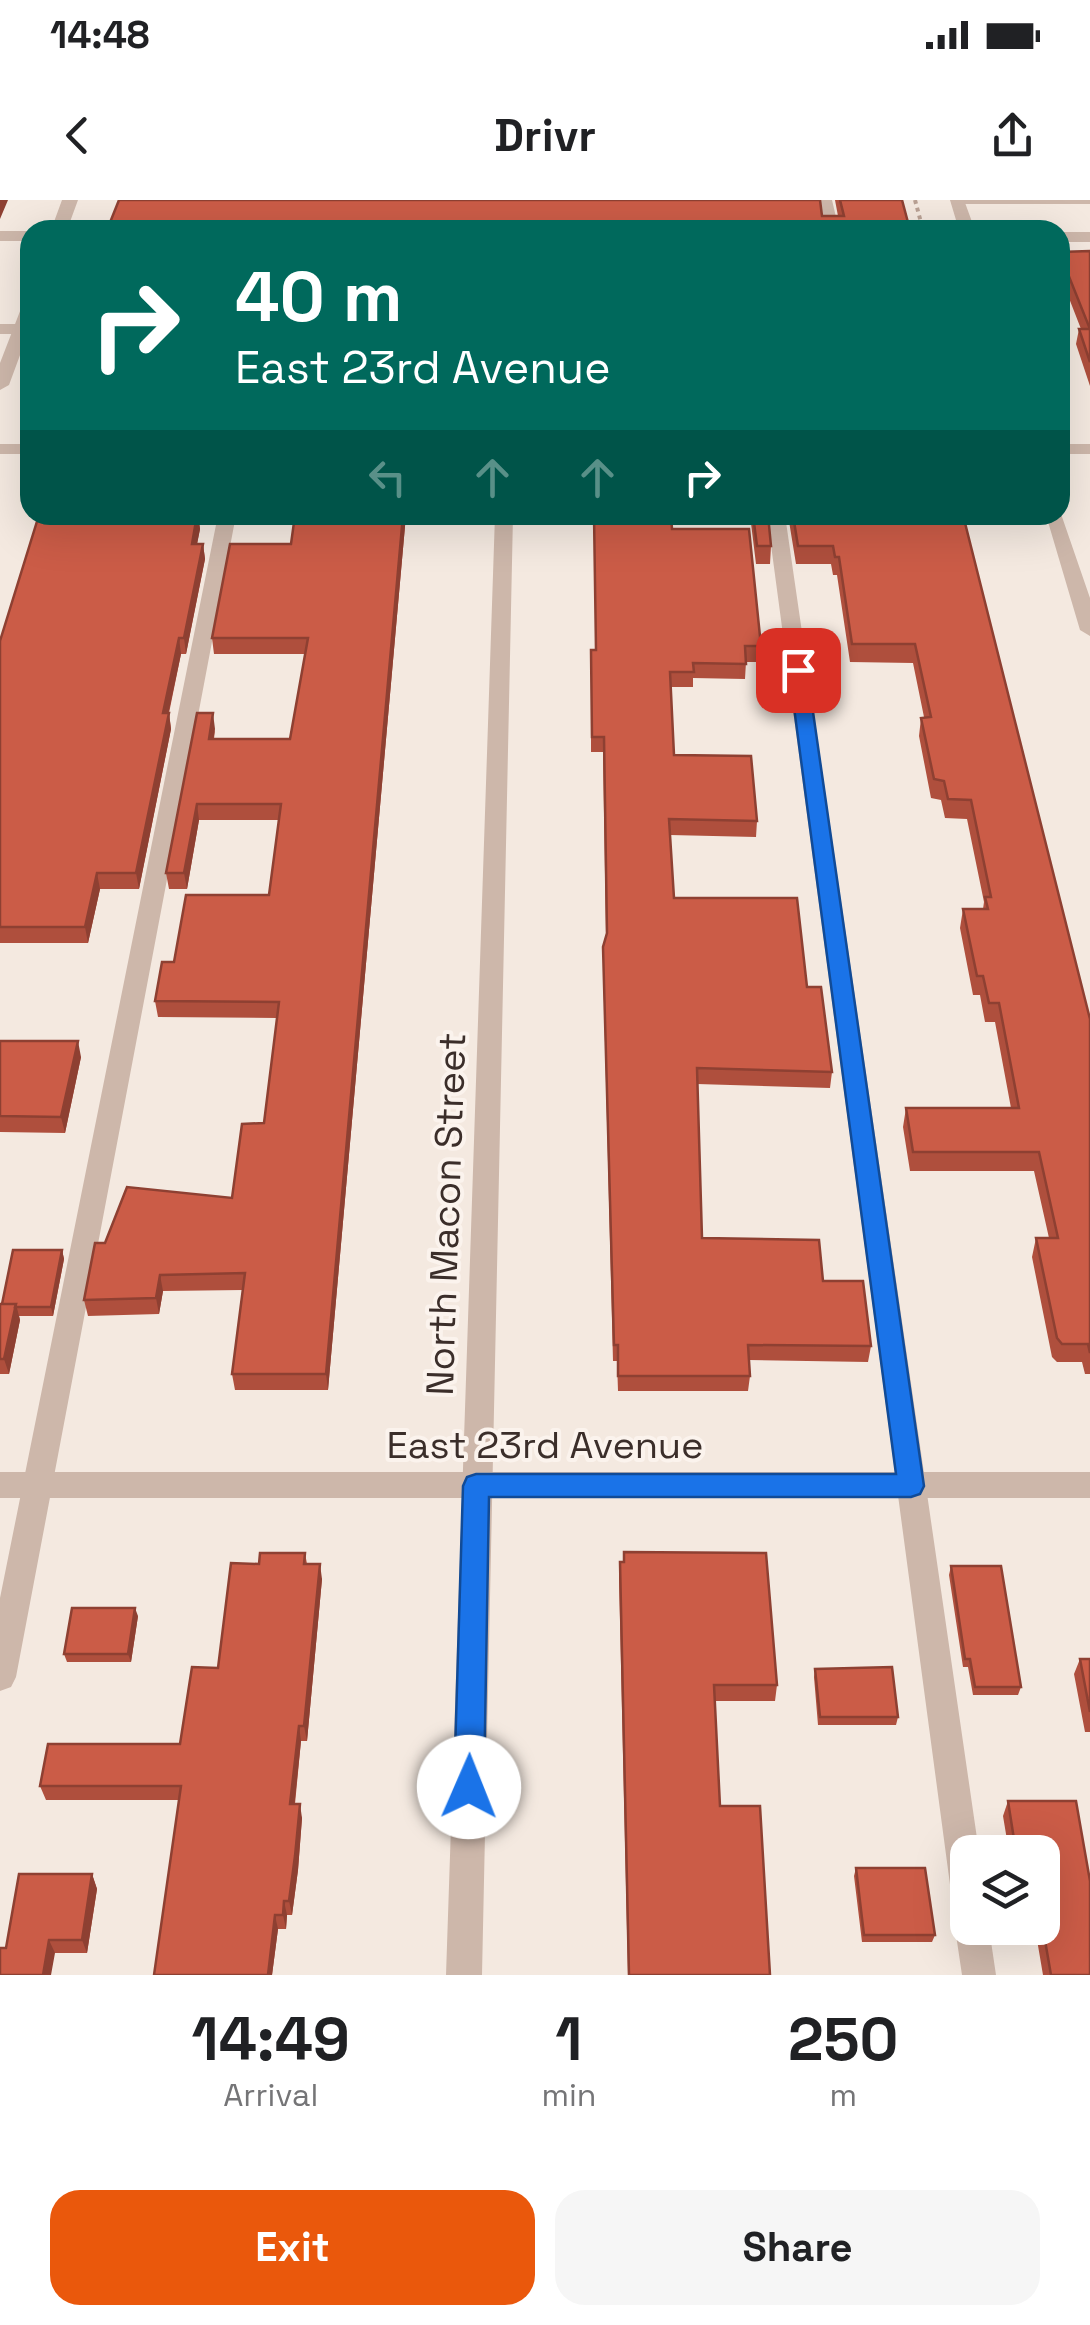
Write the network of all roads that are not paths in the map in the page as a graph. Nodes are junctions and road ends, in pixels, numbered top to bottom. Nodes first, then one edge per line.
1 (958, 200) edge
2 (1090, 200) edge
3 (20, 332) edge
4 (0, 385) edge
5 (225, 525) edge
6 (504, 525) edge
7 (777, 525) edge
8 (1058, 525) edge
9 (1090, 630) edge
10 (0, 1486) edge
11 (37, 1486) junction
12 (476, 1486) junction
13 (911, 1486) junction
14 (1090, 1486) edge
15 (0, 1677) edge
16 (960, 1835) edge
17 (975, 1945) edge
18 (464, 1975) edge
19 (979, 1975) edge

1 - 2 street
3 - 4 street
5 - 11 street
6 - 12 street, North Macon Street
7 - 13 street
8 - 9 street
10 - 11 street, East 23rd Avenue
11 - 12 street, East 23rd Avenue
11 - 15 street
12 - 13 street, East 23rd Avenue
12 - 18 street, North Macon Street
13 - 14 street, East 23rd Avenue
13 - 16 street
17 - 19 street

